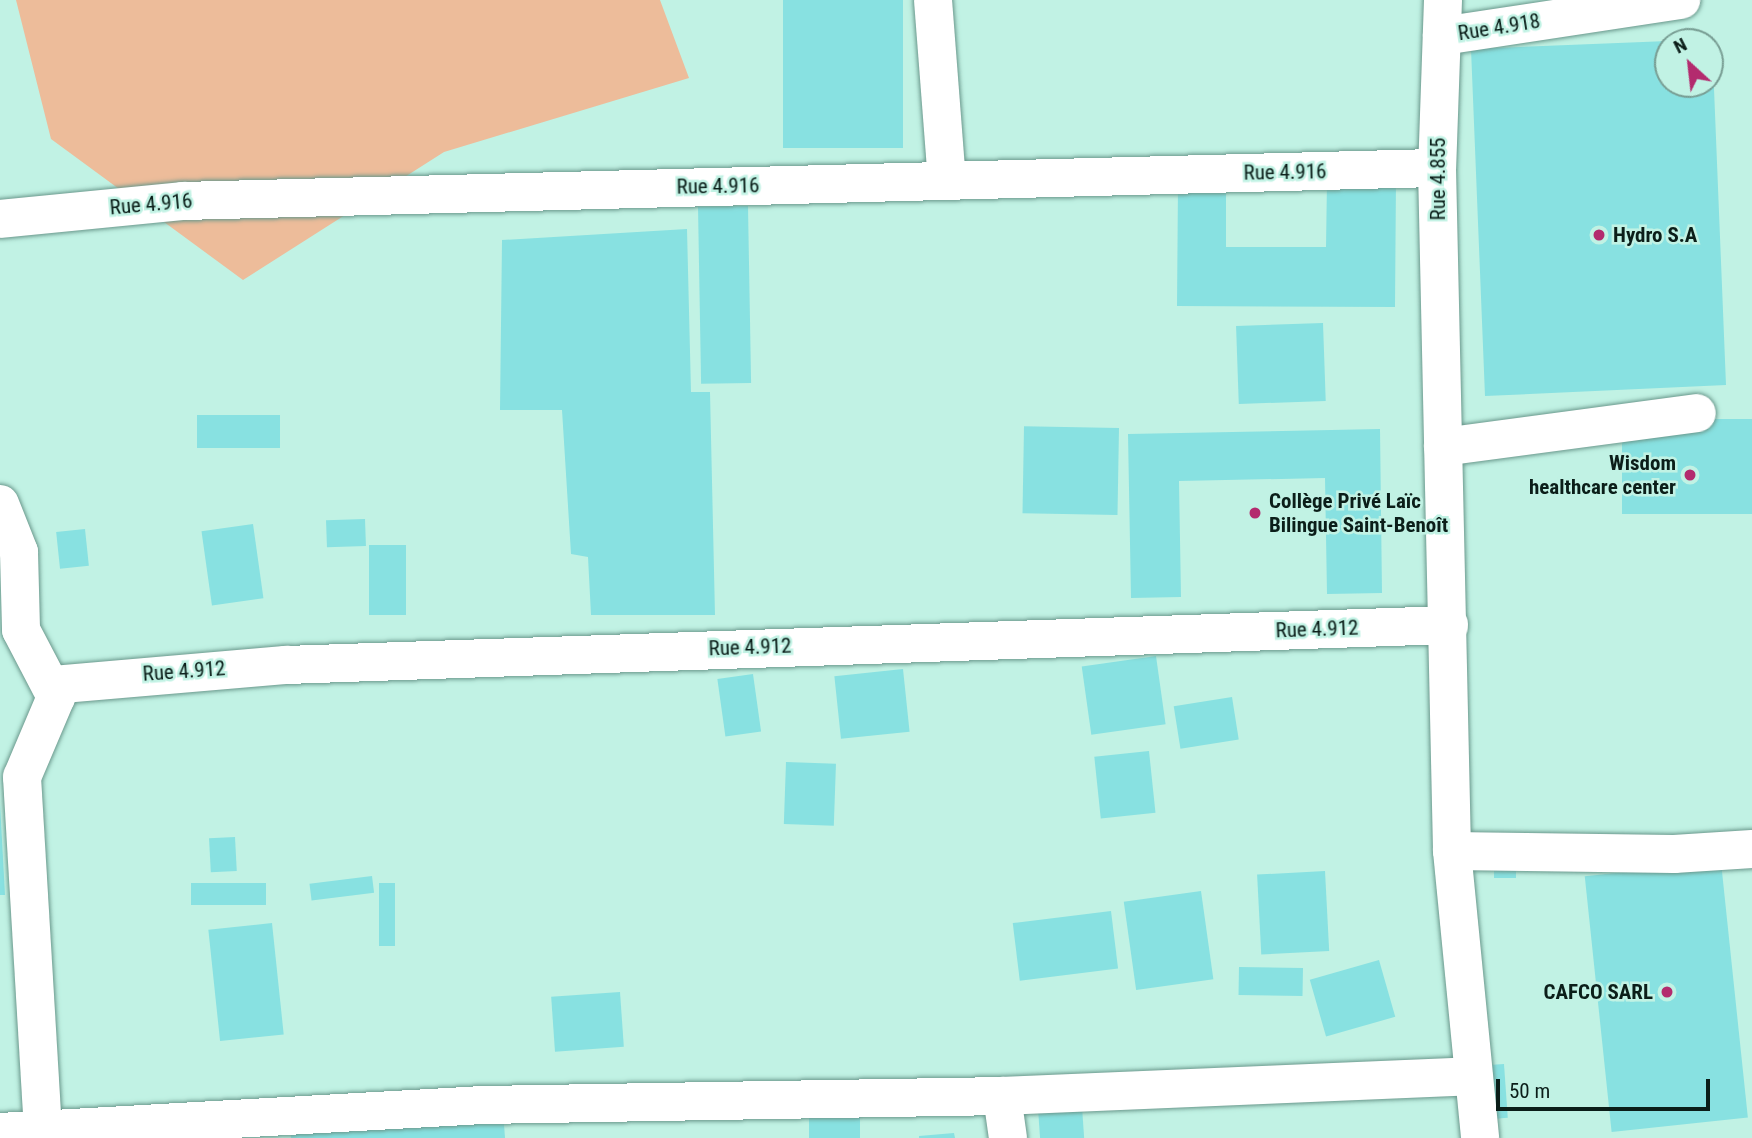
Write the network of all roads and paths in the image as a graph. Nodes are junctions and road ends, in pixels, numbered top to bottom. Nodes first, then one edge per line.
1 (933, 0) edge
2 (1681, 0) edge
3 (1442, 18) edge
4 (1437, 168) junction
5 (947, 180) junction
6 (0, 219) edge
7 (1697, 413) dead end
8 (1443, 447) junction
9 (0, 504) edge
10 (1448, 625) junction
11 (10, 632) edge
12 (52, 685) junction
13 (1752, 849) edge
14 (1452, 851) junction
15 (1470, 1076) junction
16 (1002, 1096) junction
17 (535, 1121) edge
18 (0, 1132) edge
19 (59, 1132) edge
20 (1008, 1138) edge
21 (1480, 1138) edge

1 - 5 street
2 - 3 street, Rue 4.918
3 - 4 street, Rue 4.855
4 - 5 street, Rue 4.916
4 - 8 street, Rue 4.855
5 - 6 street, Rue 4.916
7 - 8 street
8 - 10 street, Rue 4.855
9 - 11 street
10 - 12 street, Rue 4.912
10 - 14 street, Rue 4.855
11 - 12 street
12 - 19 street
13 - 14 street
14 - 15 street, Rue 4.855
15 - 16 street
15 - 21 street, Rue 4.855
16 - 17 street
16 - 20 street
17 - 19 street
18 - 19 street

